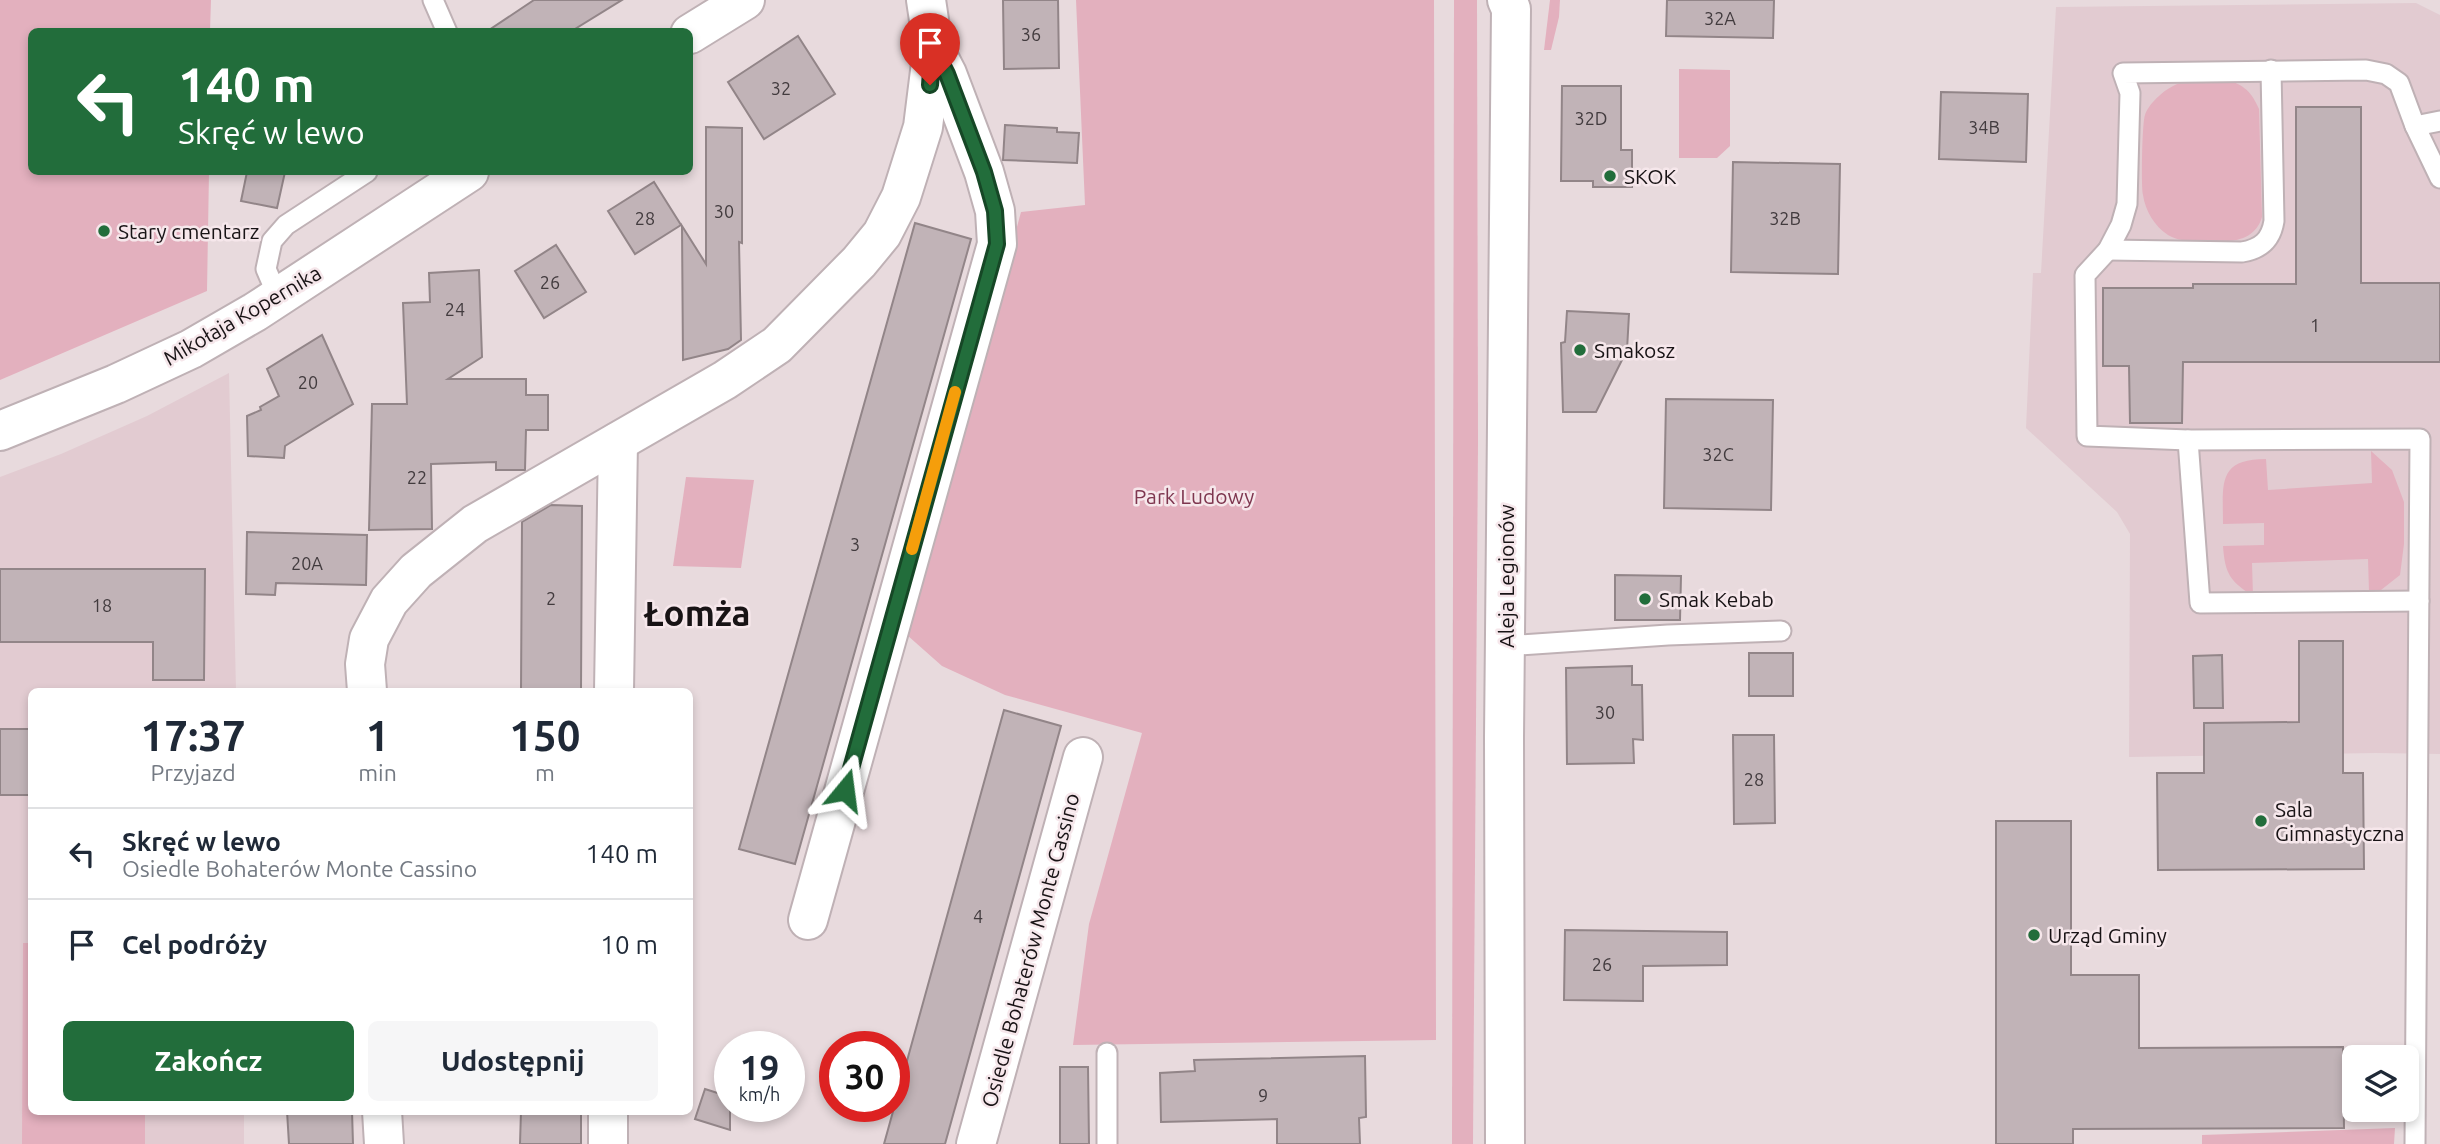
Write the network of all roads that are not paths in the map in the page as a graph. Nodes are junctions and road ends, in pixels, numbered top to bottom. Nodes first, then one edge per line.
1 (433, 0) edge
2 (746, 0) edge
3 (926, 0) edge
4 (1511, 3) edge
5 (445, 28) edge
6 (693, 32) edge
7 (933, 47) junction
8 (2272, 70) junction
9 (2440, 121) edge
10 (2415, 126) junction
11 (361, 175) edge
12 (464, 175) edge
13 (2440, 178) edge
14 (2108, 250) junction
15 (278, 297) junction
16 (0, 431) edge
17 (2440, 438) edge
18 (2420, 439) junction
19 (2188, 440) junction
20 (618, 442) junction
21 (2430, 569) edge
22 (2419, 601) junction
23 (1781, 631) dead end
24 (1505, 646) junction
25 (367, 688) edge
26 (614, 688) edge
27 (1083, 757) dead end
28 (808, 920) dead end
29 (1107, 1053) dead end
30 (382, 1115) edge
31 (608, 1115) edge
32 (384, 1144) edge
33 (608, 1144) edge
34 (976, 1144) edge
35 (1107, 1144) edge
36 (1504, 1144) edge
37 (2415, 1144) edge

1 - 5 lane
2 - 6 street
3 - 7 street
4 - 24 street, Aleja Legionów
7 - 20 street
7 - 28 street
8 - 10 lane
8 - 14 lane
8 - 14 lane
9 - 10 lane
10 - 13 lane
11 - 15 lane
12 - 15 street, Mikołaja Kopernika
14 - 19 lane
15 - 16 street, Mikołaja Kopernika
17 - 18 lane
18 - 19 lane
18 - 21 lane
19 - 22 lane
20 - 25 street
20 - 26 street
21 - 22 lane
22 - 37 lane
23 - 24 lane
24 - 36 street, Aleja Legionów
27 - 34 street, Osiedle Bohaterów Monte Cassino
29 - 35 lane
30 - 32 street
31 - 33 street

